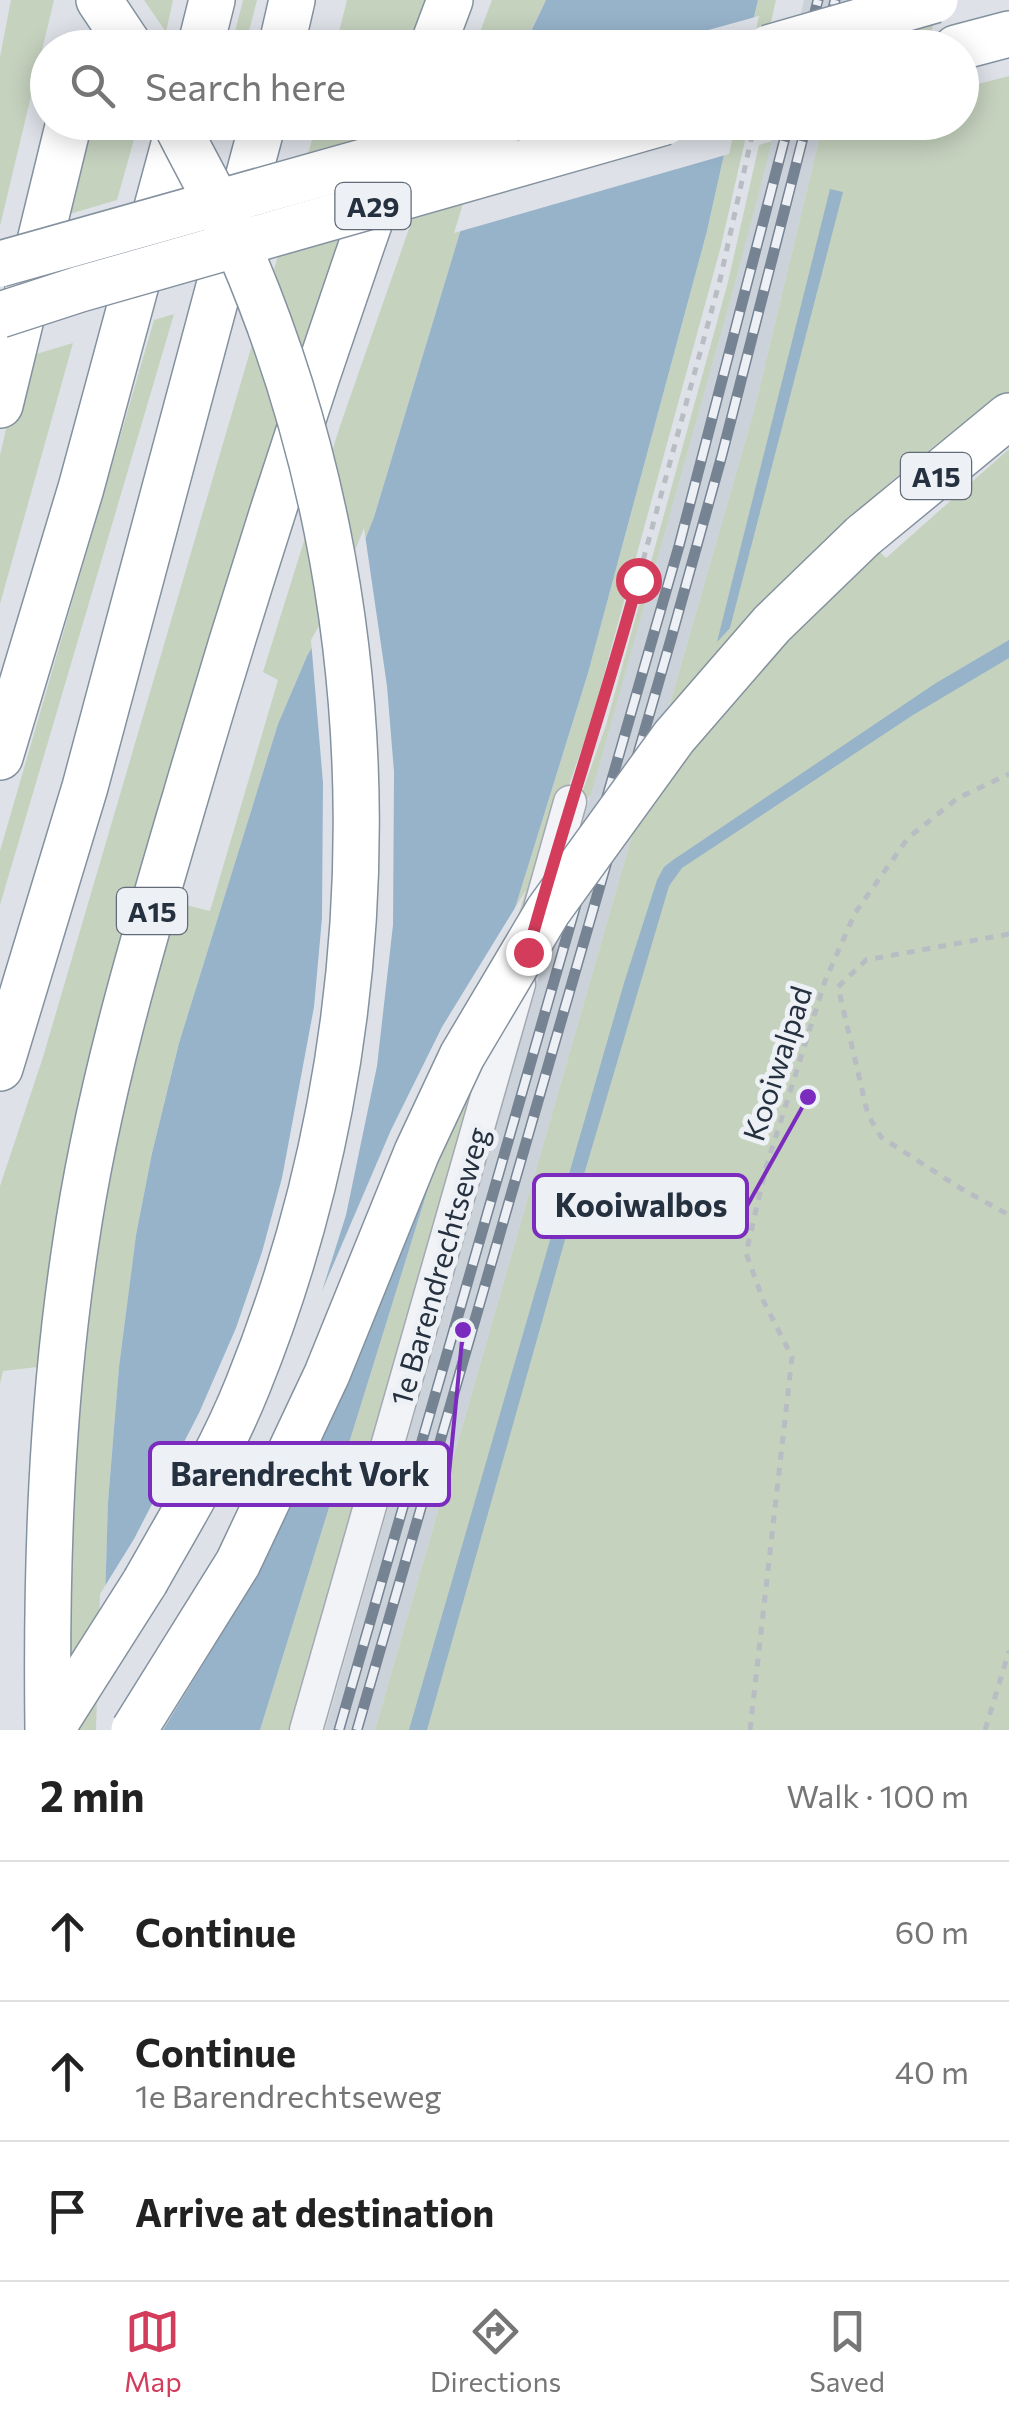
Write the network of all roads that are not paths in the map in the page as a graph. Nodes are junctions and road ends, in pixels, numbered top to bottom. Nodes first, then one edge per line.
1 (99, 0) edge
2 (212, 0) edge
3 (292, 0) edge
4 (450, 0) edge
5 (935, 0) edge
6 (92, 30) edge
7 (119, 30) edge
8 (204, 30) edge
9 (285, 30) edge
10 (439, 30) edge
11 (831, 30) edge
12 (1009, 34) edge
13 (979, 42) edge
14 (66, 140) edge
15 (173, 140) edge
16 (187, 140) edge
17 (258, 140) edge
18 (399, 140) edge
19 (441, 140) edge
20 (603, 140) edge
21 (0, 264) edge
22 (80, 289) junction
23 (0, 300) edge
24 (0, 315) edge
25 (0, 406) edge
26 (1009, 416) edge
27 (0, 757) edge
28 (570, 802) road end
29 (0, 1068) edge
30 (49, 1730) edge
31 (134, 1730) edge
32 (306, 1730) edge

1 - 6 highway
1 - 7 highway
2 - 8 highway
3 - 9 highway
4 - 10 highway
5 - 11 highway, bridge
12 - 13 highway
14 - 25 highway
15 - 27 highway, A15
16 - 30 highway, A15, bridge
17 - 29 highway
18 - 30 highway, A15
19 - 21 highway, A29, bridge
20 - 22 highway, A29, bridge
22 - 23 highway, bridge
22 - 24 highway, A29, bridge
26 - 31 highway, A15, bridge
28 - 32 lane, 1e Barendrechtseweg

